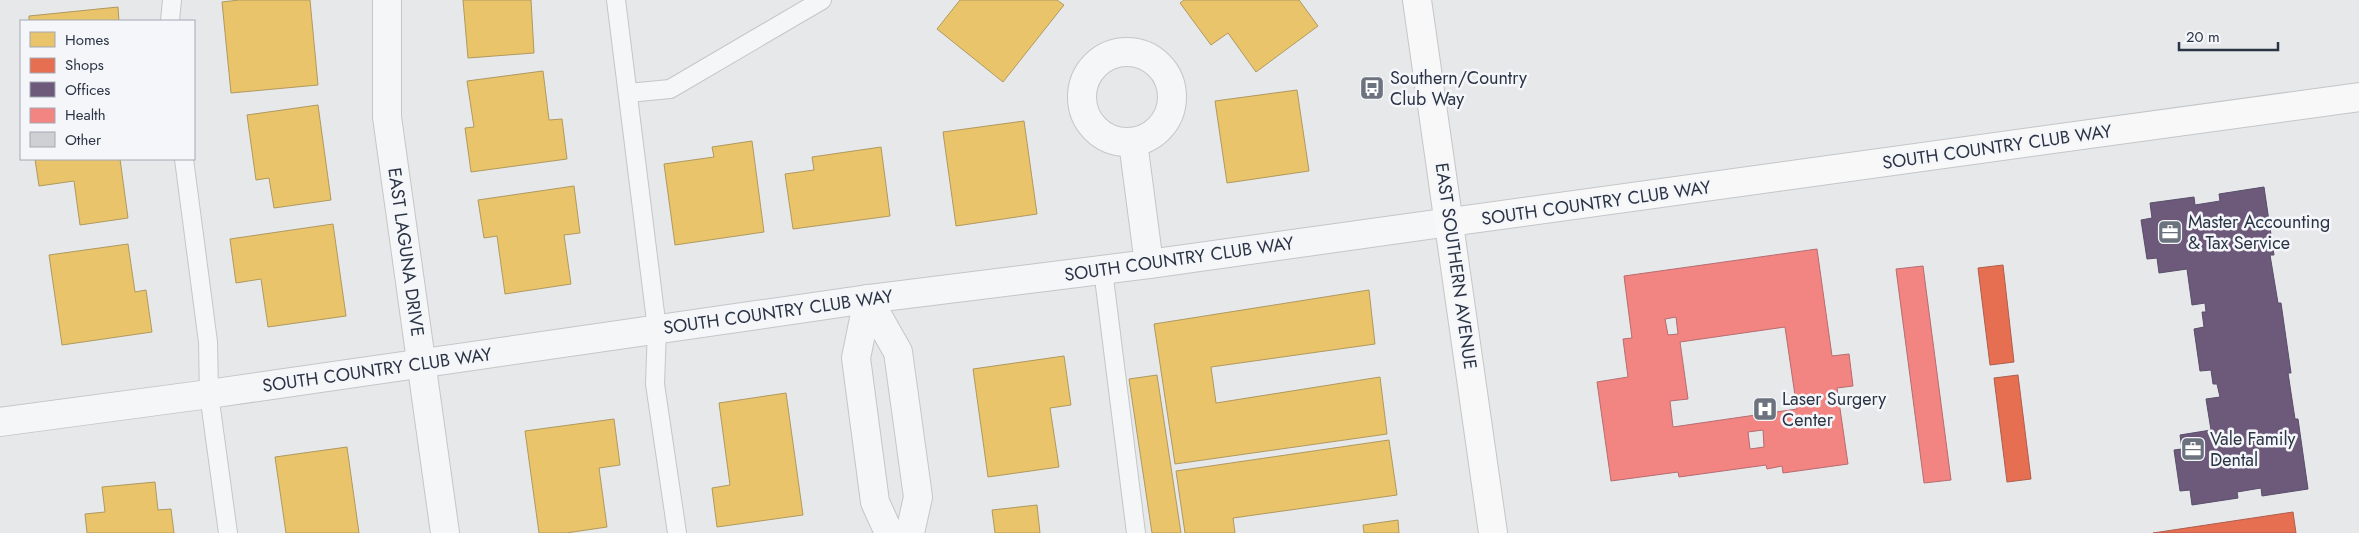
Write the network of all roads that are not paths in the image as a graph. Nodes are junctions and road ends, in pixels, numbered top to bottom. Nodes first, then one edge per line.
1 (172, 0) edge
2 (387, 0) edge
3 (616, 0) edge
4 (822, 0) edge
5 (1417, 0) edge
6 (170, 20) edge
7 (628, 94) junction
8 (2359, 97) edge
9 (1133, 142) dead end
10 (184, 160) edge
11 (1450, 222) junction
12 (1149, 264) junction
13 (1103, 270) junction
14 (868, 299) junction
15 (657, 329) junction
16 (421, 363) junction
17 (209, 394) junction
18 (0, 422) edge
19 (228, 533) edge
20 (445, 533) edge
21 (677, 533) edge
22 (889, 533) edge
23 (910, 533) edge
24 (1136, 533) edge
25 (1493, 533) edge

1 - 6 lane
2 - 16 street, EAST LAGUNA DRIVE
3 - 7 lane
4 - 7 lane
5 - 11 street, EAST SOUTHERN AVENUE
7 - 15 lane
8 - 11 street, SOUTH COUNTRY CLUB WAY
9 - 12 street
10 - 17 lane
11 - 12 street, SOUTH COUNTRY CLUB WAY
11 - 25 street, EAST SOUTHERN AVENUE
12 - 13 street, SOUTH COUNTRY CLUB WAY
13 - 14 street, SOUTH COUNTRY CLUB WAY
13 - 24 lane
14 - 15 street, SOUTH COUNTRY CLUB WAY
14 - 22 street
14 - 23 street
15 - 16 street, SOUTH COUNTRY CLUB WAY
15 - 21 lane
16 - 17 street, SOUTH COUNTRY CLUB WAY
16 - 20 street, EAST LAGUNA DRIVE
17 - 18 street, SOUTH COUNTRY CLUB WAY
17 - 19 lane

